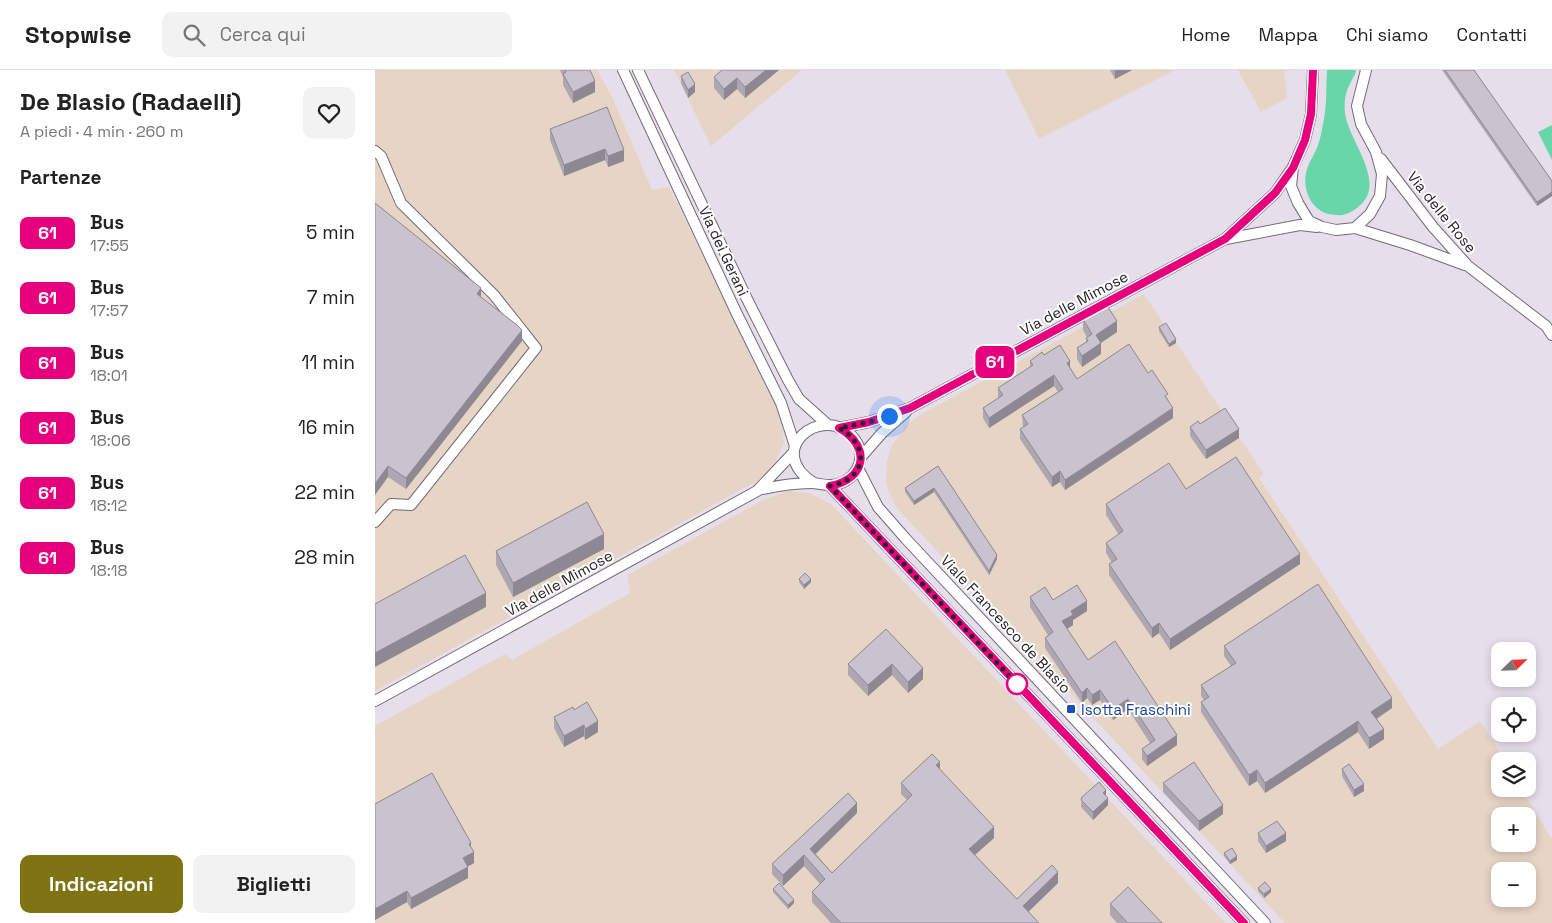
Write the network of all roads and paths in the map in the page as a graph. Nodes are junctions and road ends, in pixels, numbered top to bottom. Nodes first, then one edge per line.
1 (623, 70) edge
2 (638, 70) edge
3 (1313, 70) edge
4 (1367, 71) edge
5 (375, 150) edge
6 (1376, 152) junction
7 (1293, 168) junction
8 (1322, 228) junction
9 (1355, 228) junction
10 (1225, 239) junction
11 (1468, 266) junction
12 (1552, 335) edge
13 (910, 408) junction
14 (827, 424) junction
15 (839, 428) junction
16 (794, 450) junction
17 (861, 457) junction
18 (858, 468) junction
19 (815, 483) junction
20 (830, 486) junction
21 (757, 491) junction
22 (375, 522) edge
23 (375, 701) edge
24 (1233, 911) junction
25 (1235, 923) edge
26 (1244, 923) edge
27 (1265, 923) edge

1 - 16 street, Via dei Gerani
2 - 14 street, Via dei Gerani
3 - 7 street
4 - 6 street
5 - 22 street
6 - 9 street
6 - 11 street, Via delle Rose
7 - 8 street
7 - 10 street, Via delle Mimose
8 - 9 street, Via delle Rose
8 - 10 street, Via delle Mimose
9 - 11 street, Via delle Rose
10 - 13 street, Via delle Mimose
11 - 12 street
13 - 15 street, Via delle Mimose
13 - 17 street, Via delle Mimose
14 - 15 street
14 - 16 street
15 - 17 street
16 - 19 street
16 - 21 street
17 - 18 street
18 - 20 street
18 - 27 street, Viale Francesco de Blasio
19 - 20 street
19 - 21 street
20 - 24 street
21 - 23 street, Via delle Mimose
24 - 25 street
24 - 26 street

